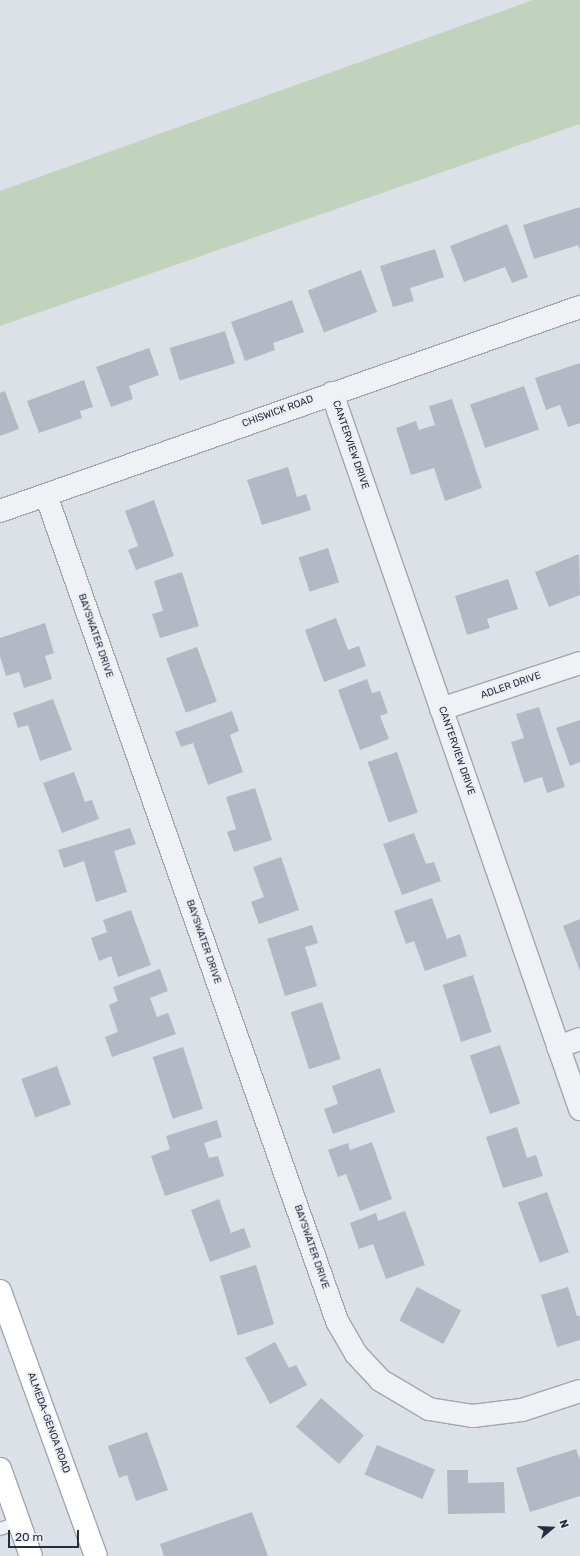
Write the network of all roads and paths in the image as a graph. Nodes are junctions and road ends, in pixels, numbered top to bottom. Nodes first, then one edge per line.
1 (580, 307) edge
2 (332, 394) junction
3 (46, 495) junction
4 (0, 512) edge
5 (580, 663) edge
6 (441, 709) junction
7 (580, 1039) edge
8 (558, 1047) junction
9 (580, 1109) edge
10 (0, 1291) edge
11 (580, 1391) edge
12 (0, 1469) edge
13 (10, 1525) edge
14 (31, 1556) edge
15 (96, 1556) edge

1 - 2 street, CHISWICK ROAD
2 - 3 street, CHISWICK ROAD
2 - 6 street, CANTERVIEW DRIVE
3 - 4 street, CHISWICK ROAD
3 - 11 street, BAYSWATER DRIVE
5 - 6 street, ADLER DRIVE
6 - 8 street, CANTERVIEW DRIVE
7 - 8 street
8 - 9 street, CANTERVIEW DRIVE
10 - 15 main road, ALMEDA-GENOA ROAD
12 - 13 main road
13 - 14 main road

